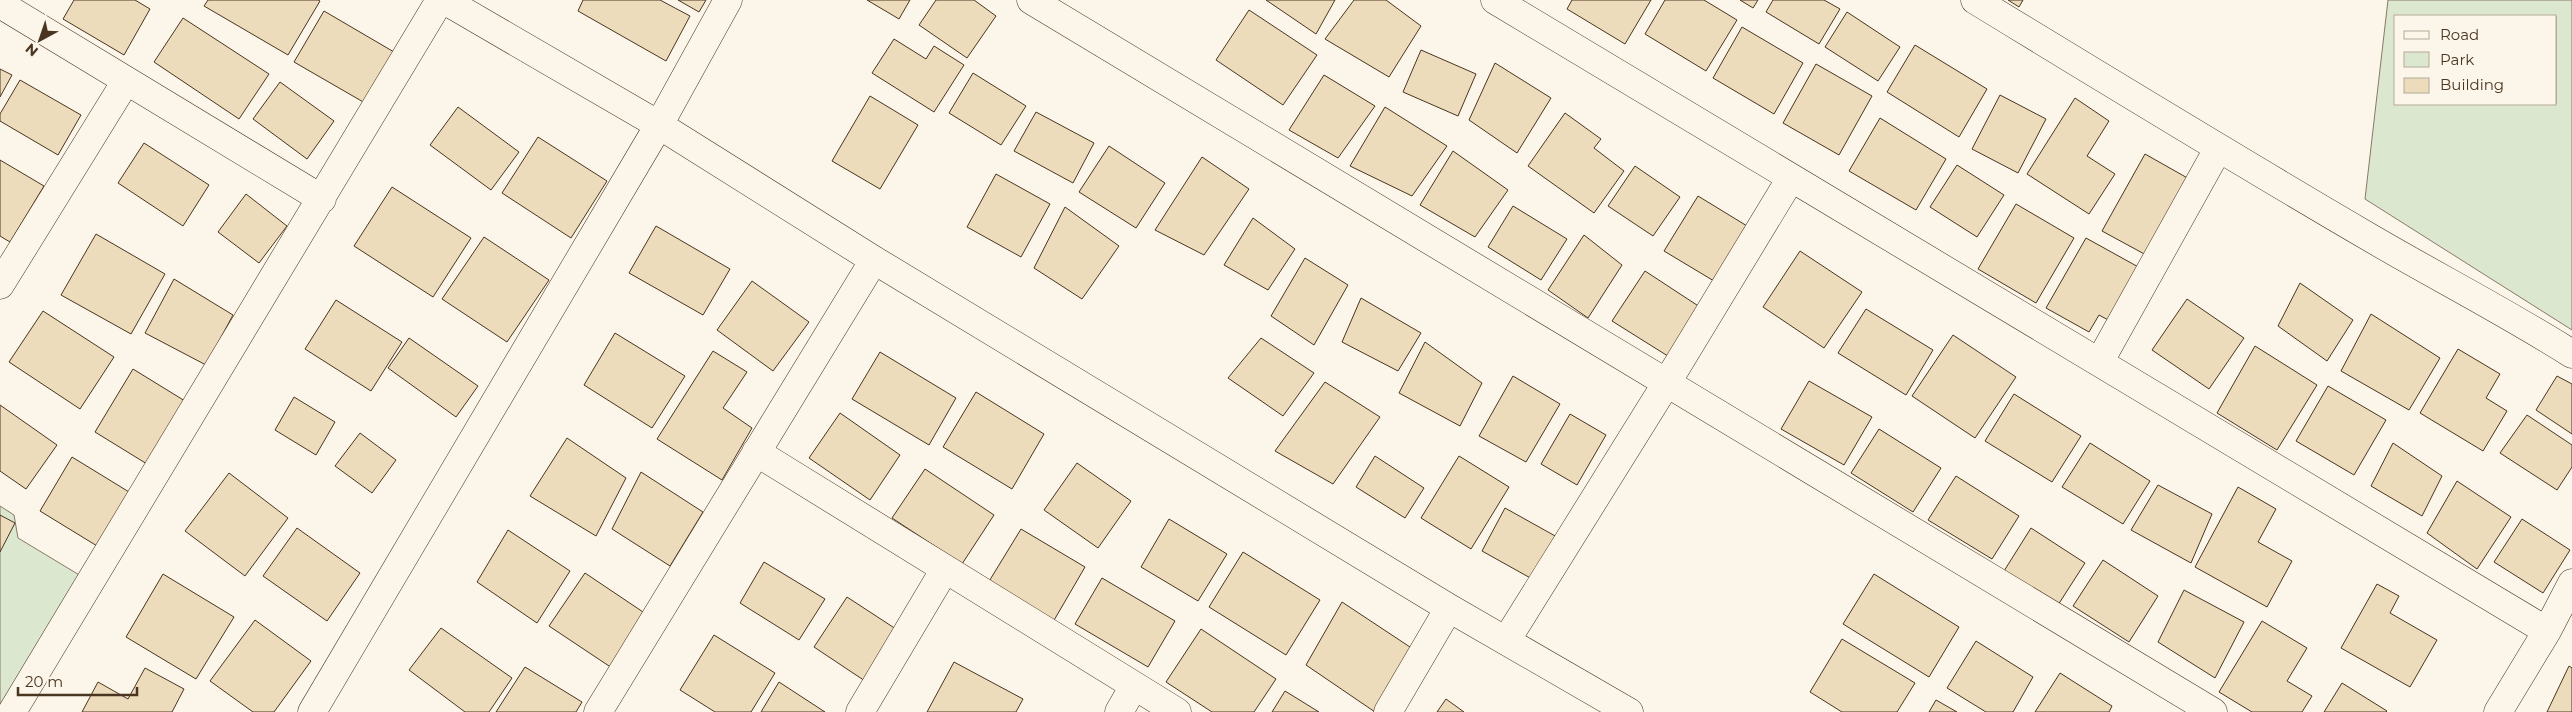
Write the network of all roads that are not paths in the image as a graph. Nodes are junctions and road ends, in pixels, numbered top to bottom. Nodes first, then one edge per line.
1 (440, 0) edge
2 (444, 0) edge
3 (728, 0) edge
4 (1031, 0) edge
5 (1495, 0) edge
6 (1975, 0) edge
7 (0, 4) edge
8 (126, 81) junction
9 (659, 125) junction
10 (2218, 149) junction
11 (1791, 178) junction
12 (322, 199) junction
13 (874, 260) junction
14 (0, 285) edge
15 (2572, 354) edge
16 (2100, 362) junction
17 (1666, 384) junction
18 (756, 452) junction
19 (945, 569) junction
20 (2572, 583) edge
21 (1449, 608) junction
22 (2547, 631) junction
23 (1506, 641) junction
24 (1134, 686) junction
25 (0, 705) edge
26 (12, 712) edge
27 (312, 712) edge
28 (598, 712) edge
29 (860, 712) edge
30 (1119, 712) edge
31 (1177, 712) edge
32 (1388, 712) edge
33 (1629, 712) edge
34 (2213, 712) edge
35 (2498, 712) edge

1 - 12 street
2 - 9 street
3 - 9 street
4 - 17 street
5 - 11 street
6 - 10 street
7 - 8 street
8 - 12 street
8 - 14 street
9 - 13 street
9 - 27 street
10 - 15 street
10 - 16 street
11 - 16 street
11 - 17 street
12 - 26 street
13 - 18 street
13 - 21 street
16 - 22 street
17 - 23 street
17 - 34 street
18 - 19 street
18 - 28 street
19 - 24 street
19 - 29 street
20 - 22 street
21 - 23 street
21 - 32 street
22 - 35 street
23 - 33 street
24 - 30 street
24 - 31 street
25 - 26 street

